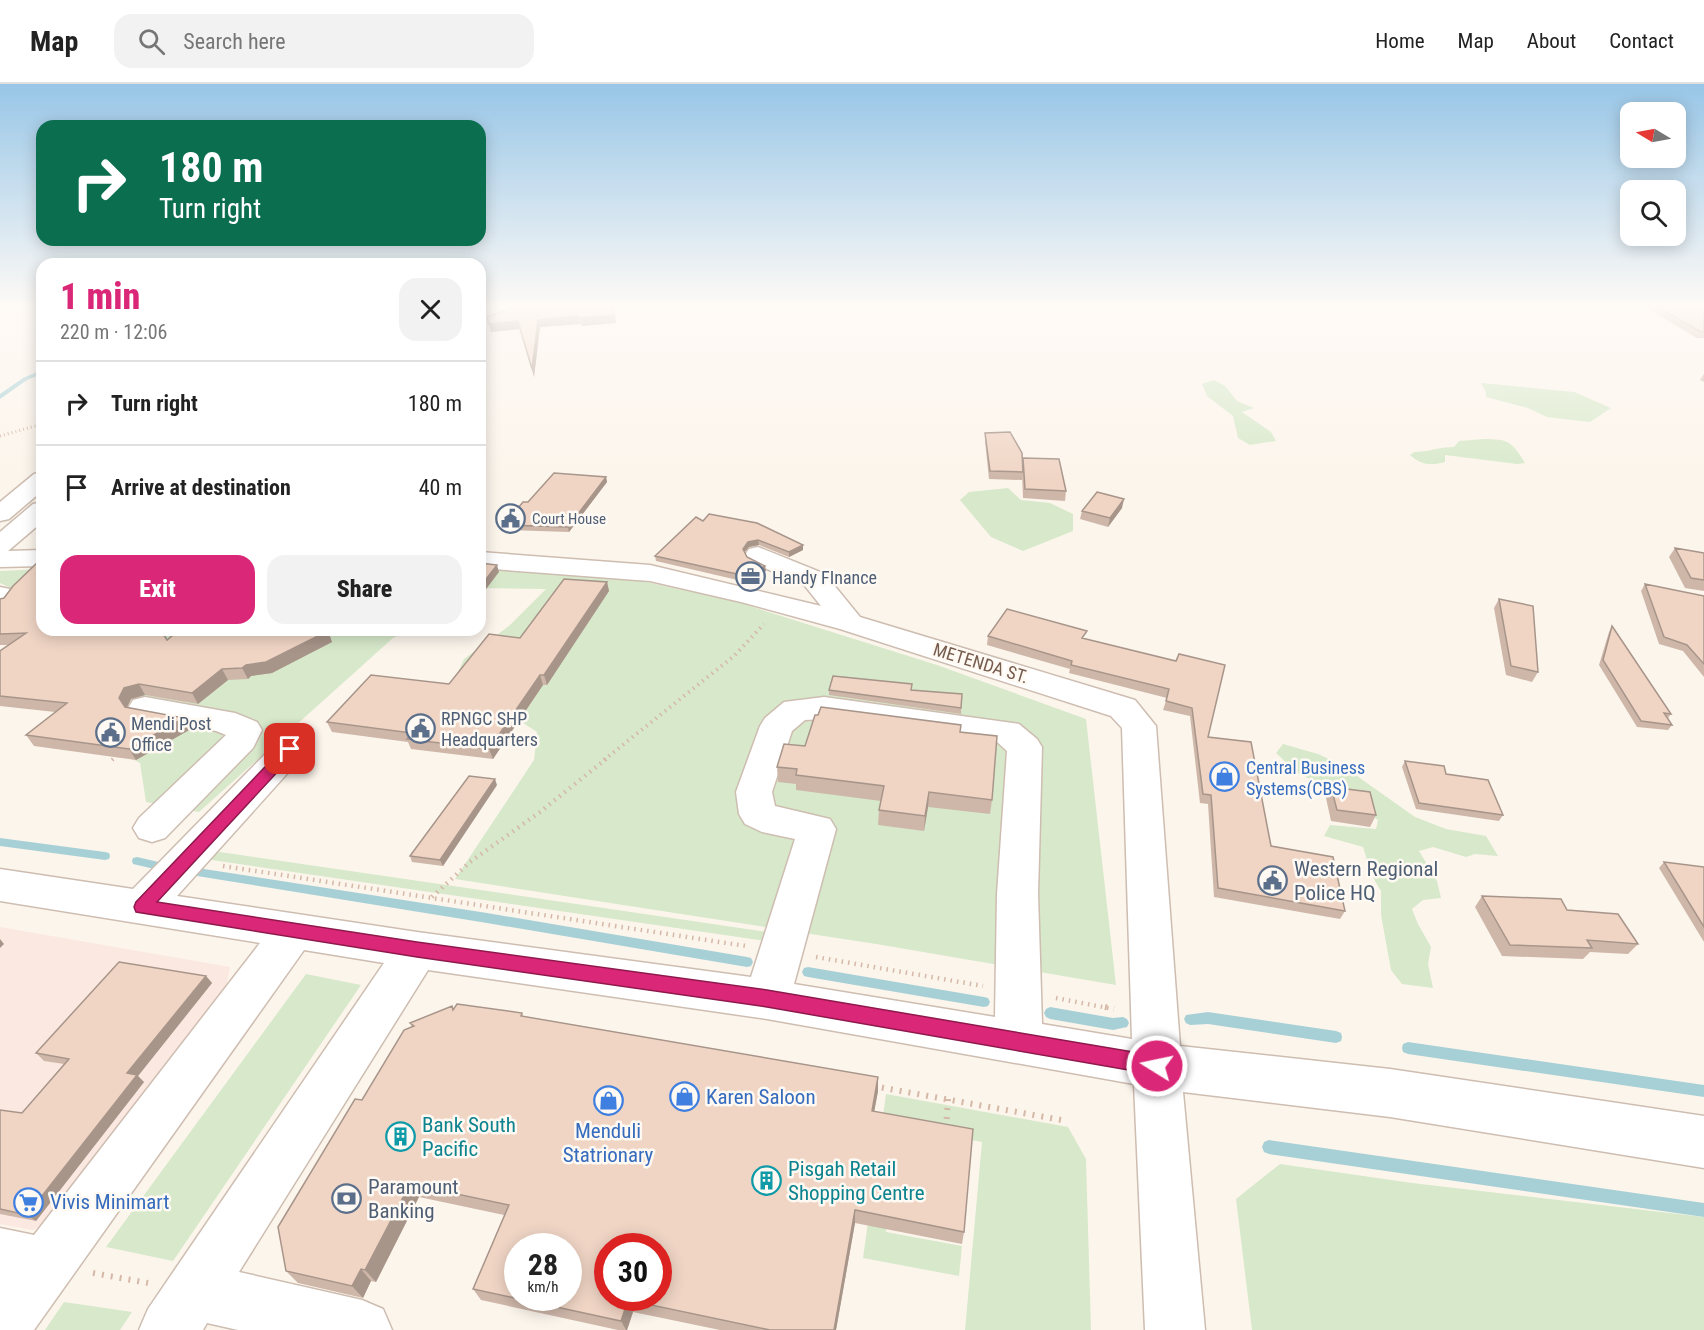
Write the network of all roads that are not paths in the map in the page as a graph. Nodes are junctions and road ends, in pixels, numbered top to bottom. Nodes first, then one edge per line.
1 (36, 484) edge
2 (0, 514) edge
3 (36, 514) edge
4 (0, 545) edge
5 (758, 555) dead end
6 (36, 558) edge
7 (0, 559) edge
8 (486, 560) edge
9 (0, 596) edge
10 (0, 601) edge
11 (850, 623) junction
12 (145, 708) edge
13 (290, 749) dead end
14 (152, 828) dead end
15 (0, 885) edge
16 (142, 907) junction
17 (294, 930) junction
18 (417, 950) junction
19 (767, 999) junction
20 (1019, 1041) junction
21 (1157, 1066) junction
22 (1704, 1142) edge
23 (22, 1260) edge
24 (182, 1310) edge
25 (0, 1327) edge
26 (362, 1330) edge
27 (1175, 1330) edge

1 - 2 street
3 - 4 street
5 - 11 street
6 - 7 street
8 - 11 street, METENDA ST.
9 - 10 street
11 - 21 street, METENDA ST.
12 - 14 street
13 - 16 street
15 - 16 street
16 - 17 street
17 - 18 street
17 - 23 street
18 - 19 street
18 - 24 street
19 - 20 street
19 - 20 street
20 - 21 street
21 - 22 street
21 - 27 street, METENDA ST.
23 - 25 street
24 - 26 street

